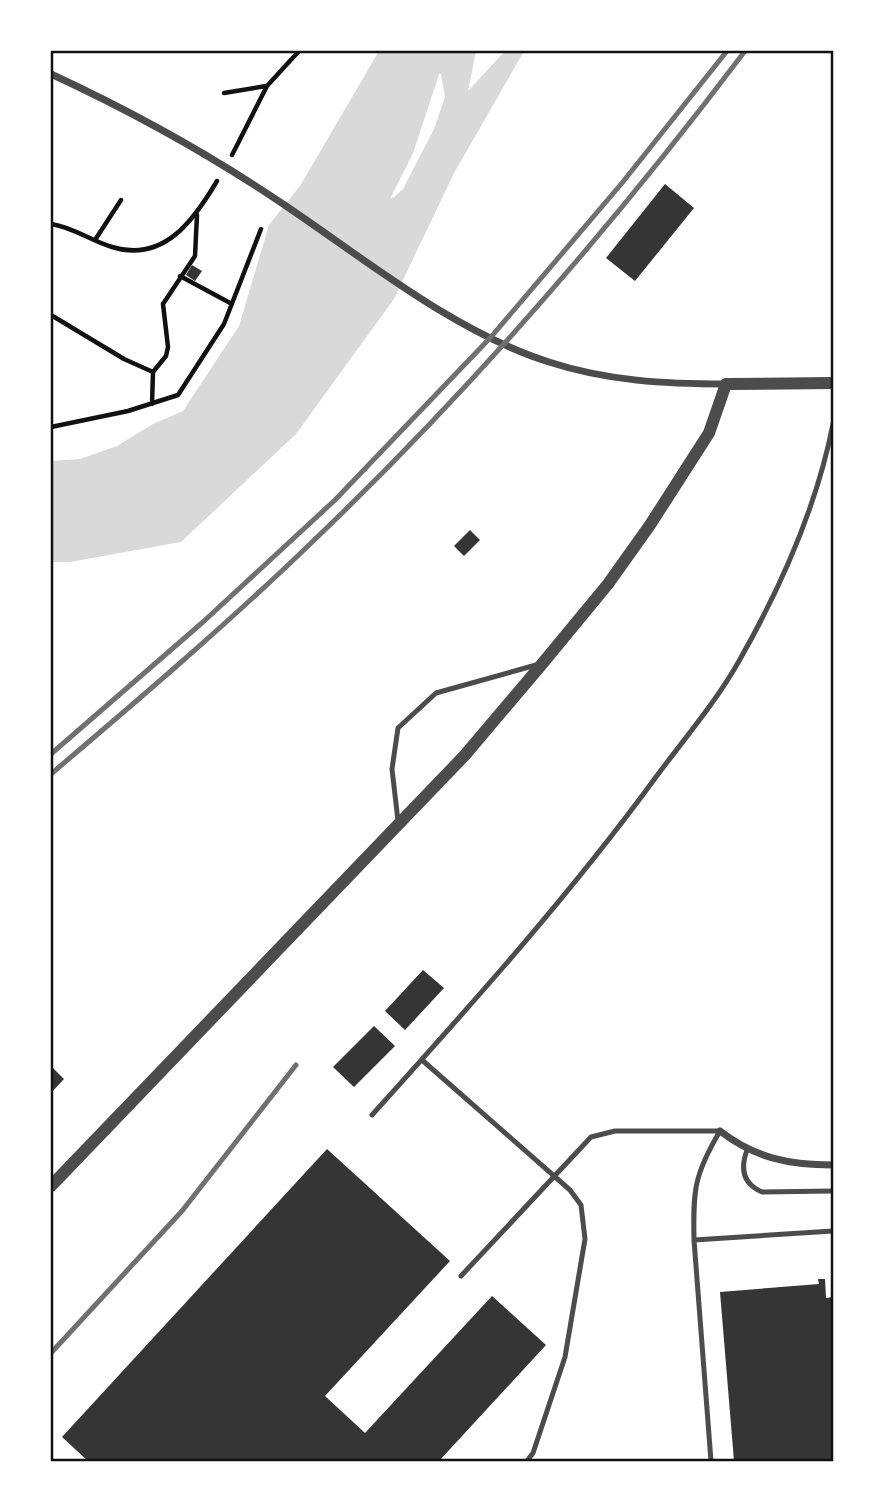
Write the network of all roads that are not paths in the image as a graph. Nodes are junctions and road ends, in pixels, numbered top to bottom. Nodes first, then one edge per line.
1 (51, 74) edge
2 (833, 383) edge
3 (726, 384) junction
4 (833, 424) edge
5 (542, 664) junction
6 (398, 824) junction
7 (422, 1060) junction
8 (372, 1115) dead end
9 (720, 1131) junction
10 (747, 1150) junction
11 (833, 1165) edge
12 (554, 1175) junction
13 (51, 1186) edge
14 (833, 1191) edge
15 (833, 1231) edge
16 (694, 1240) junction
17 (461, 1276) dead end
18 (527, 1461) edge
19 (711, 1461) edge

1 - 3 street
2 - 3 street
3 - 5 street
4 - 7 lane
5 - 6 street
5 - 6 lane
6 - 13 street
7 - 8 lane
7 - 12 lane
9 - 10 street
9 - 12 lane
9 - 16 lane
10 - 11 street
10 - 14 lane
12 - 17 lane
12 - 18 lane
15 - 16 lane
16 - 19 lane

